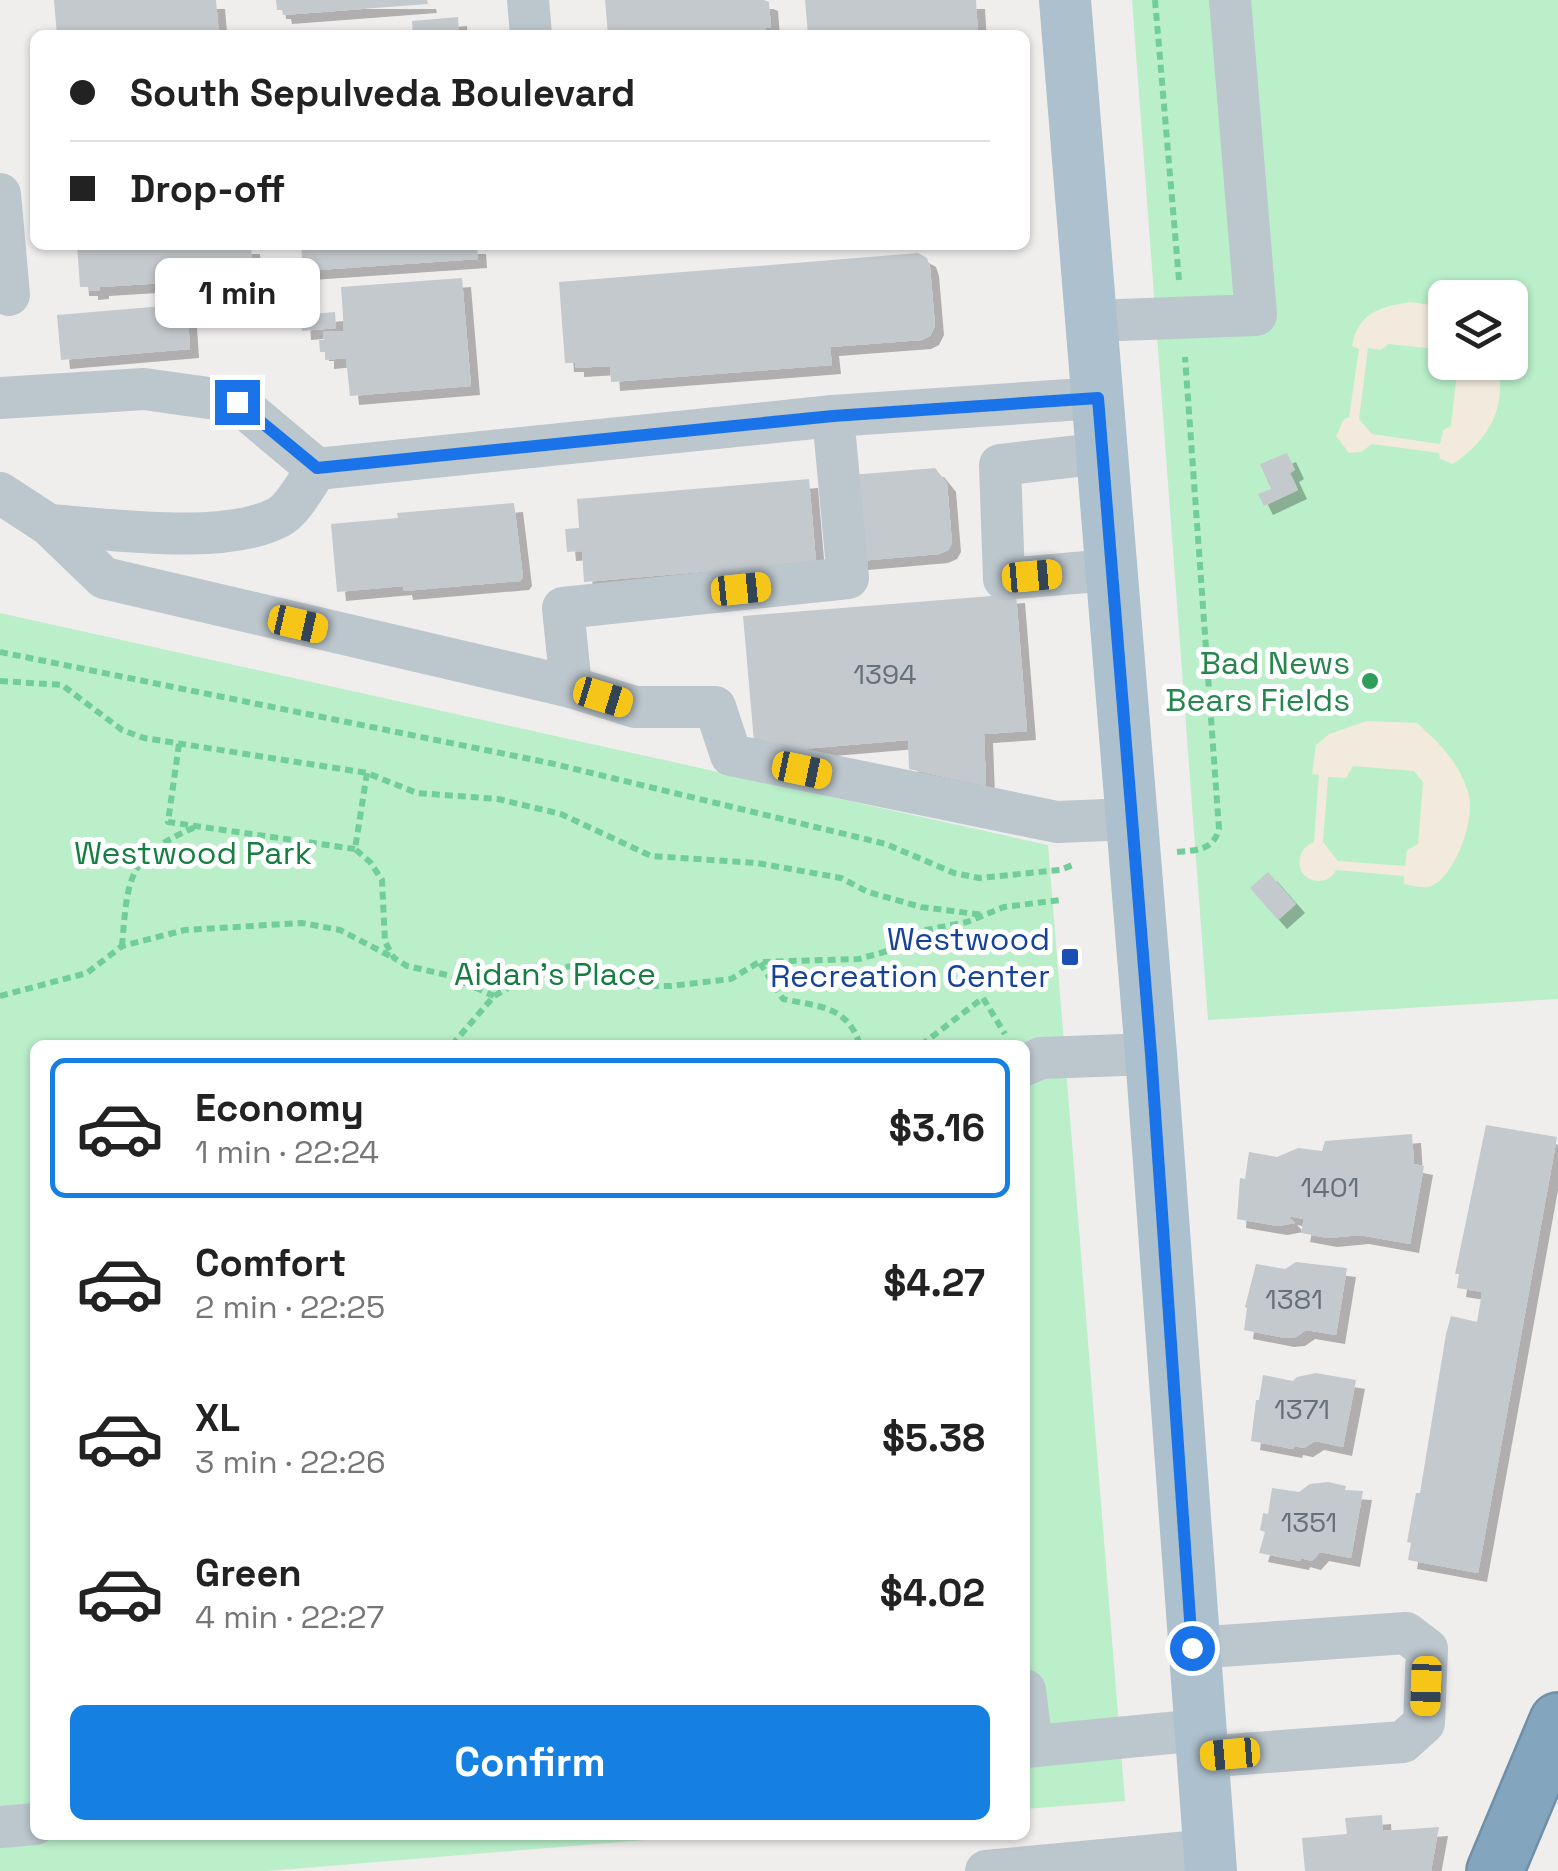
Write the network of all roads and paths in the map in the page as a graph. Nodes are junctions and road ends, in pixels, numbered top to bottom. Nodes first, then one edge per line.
1 (528, 0) edge
2 (1064, 0) edge
3 (1155, 0) edge
4 (1230, 0) edge
5 (531, 30) edge
6 (0, 194) edge
7 (9, 296) dead end
8 (1182, 320) junction
9 (1092, 321) junction
10 (0, 398) edge
11 (1098, 398) junction
12 (833, 416) junction
13 (1103, 454) junction
14 (317, 468) junction
15 (0, 493) edge
16 (49, 525) junction
17 (1110, 570) junction
18 (0, 652) edge
19 (0, 681) edge
20 (571, 687) junction
21 (179, 744) junction
22 (367, 774) junction
23 (1131, 819) junction
24 (196, 827) junction
25 (355, 849) junction
26 (1180, 852) dead end
27 (1070, 864) dead end
28 (1060, 900) dead end
29 (984, 915) junction
30 (122, 946) junction
31 (394, 958) junction
32 (759, 962) junction
33 (0, 996) edge
34 (494, 996) junction
35 (456, 1040) edge
36 (857, 1040) edge
37 (927, 1040) edge
38 (1009, 1040) edge
39 (1151, 1054) junction
40 (1030, 1055) edge
41 (1192, 1648) junction
42 (1558, 1721) edge
43 (1201, 1744) junction
44 (1030, 1747) edge
45 (30, 1824) edge
46 (0, 1827) edge
47 (1210, 1860) edge
48 (986, 1871) edge
49 (1495, 1871) edge

1 - 5 street
2 - 9 main road
3 - 8 path
4 - 8 street
6 - 7 street
8 - 9 street
8 - 26 path
9 - 11 main road
10 - 14 street
11 - 12 street
11 - 13 main road
12 - 14 street
12 - 20 street
13 - 17 main road
13 - 17 street
14 - 16 street
15 - 16 street
16 - 20 street
17 - 23 main road
18 - 27 path
19 - 21 path
20 - 23 street
21 - 22 path
21 - 24 path
22 - 25 path
22 - 29 path
23 - 39 main road
24 - 25 path
24 - 30 path
25 - 31 path
28 - 29 path
29 - 32 path
30 - 31 path
30 - 33 path
31 - 34 path
32 - 34 path
32 - 36 path
34 - 35 path
37 - 38 path
39 - 40 street
39 - 41 main road
41 - 43 main road
41 - 43 street
42 - 49 highway
43 - 44 street
43 - 47 main road
45 - 46 street
47 - 48 street

